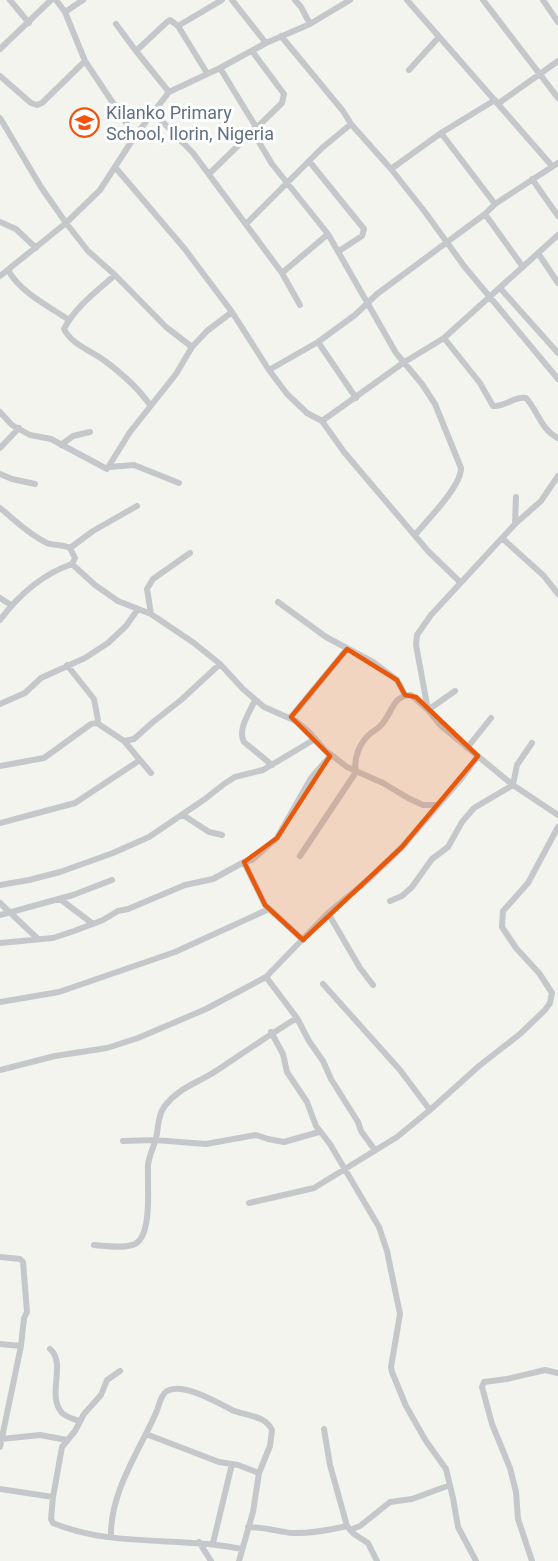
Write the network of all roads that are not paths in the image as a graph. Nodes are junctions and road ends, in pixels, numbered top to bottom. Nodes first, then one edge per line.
1 (10, 0) edge
2 (51, 0) edge
3 (56, 0) edge
4 (83, 0) edge
5 (222, 0) edge
6 (232, 0) edge
7 (295, 0) edge
8 (350, 0) edge
9 (407, 0) edge
10 (483, 0) edge
11 (543, 0) edge
12 (65, 12) junction
13 (558, 22) edge
14 (29, 23) junction
15 (116, 24) dead end
16 (309, 24) junction
17 (178, 26) junction
18 (281, 36) junction
19 (440, 37) junction
20 (266, 43) junction
21 (0, 48) edge
22 (136, 51) junction
23 (252, 51) junction
24 (85, 61) junction
25 (558, 61) edge
26 (220, 68) junction
27 (409, 70) dead end
28 (207, 73) junction
29 (540, 75) junction
30 (0, 76) edge
31 (169, 92) junction
32 (558, 98) edge
33 (497, 102) junction
34 (154, 113) junction
35 (0, 118) edge
36 (351, 124) junction
37 (256, 127) junction
38 (441, 133) junction
39 (135, 136) junction
40 (309, 161) junction
41 (555, 164) edge
42 (115, 167) junction
43 (391, 169) junction
44 (208, 174) junction
45 (532, 179) junction
46 (286, 183) junction
47 (495, 204) junction
48 (485, 214) junction
49 (558, 216) edge
50 (0, 222) edge
51 (66, 223) junction
52 (246, 224) junction
53 (328, 234) junction
54 (558, 235) edge
55 (447, 241) junction
56 (36, 248) junction
57 (339, 251) junction
58 (538, 253) junction
59 (522, 267) junction
60 (8, 270) junction
61 (282, 273) junction
62 (115, 275) junction
63 (0, 276) edge
64 (558, 283) edge
65 (500, 288) junction
66 (489, 298) junction
67 (300, 305) dead end
68 (367, 305) junction
69 (232, 312) junction
70 (69, 320) junction
71 (444, 338) junction
72 (318, 342) junction
73 (192, 347) junction
74 (558, 353) edge
75 (403, 363) junction
76 (269, 370) junction
77 (558, 379) edge
78 (356, 398) junction
79 (150, 405) junction
80 (0, 412) edge
81 (322, 421) junction
82 (19, 428) junction
83 (90, 432) dead end
84 (558, 438) edge
85 (62, 445) junction
86 (0, 448) edge
87 (109, 467) junction
88 (0, 474) edge
89 (558, 476) edge
90 (179, 483) dead end
91 (34, 484) dead end
92 (516, 497) dead end
93 (137, 506) dead end
94 (0, 508) edge
95 (516, 524) junction
96 (415, 535) junction
97 (502, 538) junction
98 (70, 548) junction
99 (190, 553) dead end
100 (72, 564) junction
101 (460, 582) junction
102 (558, 594) edge
103 (0, 598) edge
104 (278, 602) dead end
105 (11, 605) junction
106 (138, 609) junction
107 (151, 614) junction
108 (0, 620) edge
109 (347, 649) junction
110 (220, 663) junction
111 (67, 665) junction
112 (455, 691) dead end
113 (405, 695) junction
114 (255, 700) junction
115 (0, 704) edge
116 (428, 710) junction
117 (291, 717) junction
118 (491, 718) dead end
119 (98, 720) dead end
120 (315, 739) junction
121 (124, 741) junction
122 (532, 743) dead end
123 (467, 747) junction
124 (331, 755) junction
125 (478, 756) junction
126 (140, 760) junction
127 (272, 765) junction
128 (0, 766) edge
129 (356, 772) junction
130 (151, 773) dead end
131 (513, 785) junction
132 (439, 805) junction
133 (183, 815) junction
134 (558, 815) edge
135 (0, 823) edge
136 (558, 828) edge
137 (222, 835) dead end
138 (300, 856) dead end
139 (244, 862) junction
140 (112, 880) dead end
141 (0, 885) edge
142 (60, 899) junction
143 (390, 901) dead end
144 (0, 903) edge
145 (269, 909) junction
146 (11, 912) junction
147 (328, 913) junction
148 (0, 915) edge
149 (93, 924) junction
150 (38, 939) junction
151 (303, 940) junction
152 (0, 943) edge
153 (266, 977) junction
154 (323, 984) dead end
155 (374, 985) dead end
156 (0, 1002) edge
157 (297, 1018) junction
158 (271, 1032) junction
159 (0, 1070) edge
160 (430, 1110) junction
161 (320, 1132) junction
162 (155, 1140) junction
163 (123, 1141) dead end
164 (374, 1149) junction
165 (344, 1168) junction
166 (249, 1203) dead end
167 (94, 1245) dead end
168 (0, 1257) edge
169 (0, 1344) edge
170 (21, 1346) junction
171 (51, 1349) dead end
172 (120, 1371) dead end
173 (558, 1373) edge
174 (79, 1421) junction
175 (324, 1429) dead end
176 (146, 1434) junction
177 (1, 1439) edge
178 (67, 1440) junction
179 (0, 1448) edge
180 (232, 1464) junction
181 (259, 1473) junction
182 (450, 1485) junction
183 (0, 1489) edge
184 (53, 1497) junction
185 (248, 1527) junction
186 (348, 1528) junction
187 (111, 1536) junction
188 (199, 1542) junction
189 (213, 1543) junction
190 (242, 1548) junction
191 (211, 1561) edge
192 (239, 1561) edge
193 (377, 1561) edge
194 (476, 1561) edge
195 (532, 1561) edge

1 - 14 street
2 - 14 street
3 - 12 street
4 - 12 street
5 - 17 street
6 - 20 street
7 - 16 street
8 - 16 street
9 - 19 street
10 - 29 street
11 - 13 street
12 - 24 street
14 - 21 street
15 - 22 street
16 - 18 street
17 - 22 street
17 - 28 street
18 - 20 street
18 - 36 street
19 - 27 street
19 - 33 street
20 - 23 street
22 - 31 street
23 - 26 street
23 - 37 street
24 - 30 street
24 - 39 street
25 - 29 street
26 - 28 street
26 - 37 street
28 - 31 street
29 - 32 street
29 - 33 street
31 - 34 street
33 - 38 street
33 - 41 street
34 - 39 street
34 - 44 street
35 - 51 street
36 - 40 street
36 - 43 street
37 - 44 street
37 - 46 street
38 - 43 street
38 - 47 street
39 - 42 street
40 - 46 street
40 - 57 street
41 - 45 street
42 - 51 street
42 - 69 street
43 - 55 street
44 - 52 street
45 - 47 street
45 - 49 street
46 - 52 street
46 - 53 street
47 - 48 street
48 - 55 street
48 - 59 street
50 - 56 street
51 - 56 street
51 - 62 street
52 - 61 street
53 - 57 street
53 - 61 street
54 - 58 street
55 - 66 street
55 - 68 street
56 - 60 street
57 - 68 street
58 - 59 street
58 - 64 street
59 - 65 street
60 - 63 street
60 - 70 street
61 - 67 street
62 - 70 street
62 - 73 street
65 - 66 street
65 - 74 street
66 - 71 street
66 - 77 street
68 - 72 street
68 - 75 street
69 - 73 street
69 - 76 street
70 - 79 street
71 - 75 street
71 - 84 street
72 - 76 street
72 - 78 street
73 - 79 street
75 - 78 street
75 - 96 street
76 - 81 street
78 - 81 street
79 - 87 street
80 - 82 street
81 - 96 street
82 - 85 street
82 - 86 street
83 - 85 street
85 - 87 street
87 - 90 street
88 - 91 street
89 - 95 street
92 - 95 street
93 - 98 street
94 - 98 street
95 - 97 street
96 - 101 street
97 - 101 street
97 - 102 street
98 - 100 street
99 - 107 street
100 - 105 street
100 - 106 street
101 - 116 street
103 - 105 street
104 - 109 street
105 - 108 street
106 - 107 street
106 - 111 street
107 - 110 street
109 - 113 street
109 - 117 street
110 - 114 street
110 - 121 street
111 - 115 street
111 - 119 street
112 - 116 street
113 - 116 street
113 - 129 street
114 - 117 street
114 - 127 street
116 - 123 street
117 - 120 street
118 - 123 street
120 - 124 street
120 - 127 street
121 - 126 street
121 - 128 street
122 - 131 street
123 - 125 street
124 - 129 street
124 - 139 street
125 - 131 street
125 - 132 street
126 - 130 street
126 - 135 street
127 - 133 street
129 - 132 street
129 - 138 street
131 - 134 street
131 - 143 street
132 - 147 street
133 - 137 street
133 - 141 street
136 - 160 street
139 - 145 street
139 - 149 street
140 - 142 street
142 - 146 street
142 - 149 street
144 - 146 street
145 - 151 street
145 - 156 street
146 - 148 street
146 - 150 street
147 - 151 street
147 - 155 street
149 - 150 street
150 - 152 street
151 - 153 street
153 - 157 street
153 - 159 street
154 - 160 street
157 - 158 street
157 - 164 street
158 - 161 street
158 - 162 street
160 - 164 street
161 - 162 street
161 - 165 street
162 - 163 street
162 - 167 street
164 - 165 street
165 - 166 street
165 - 182 street
168 - 170 street
169 - 170 street
170 - 177 street
171 - 174 street
172 - 174 street
173 - 195 street
174 - 178 street
175 - 186 street
176 - 180 street
176 - 181 street
176 - 187 street
177 - 178 street
177 - 179 street
178 - 184 street
180 - 181 street
180 - 189 street
181 - 185 street
182 - 186 street
182 - 194 street
183 - 184 street
184 - 187 street
185 - 186 street
185 - 190 street
186 - 193 street
187 - 188 street
188 - 189 street
188 - 191 street
189 - 190 street
190 - 192 street

